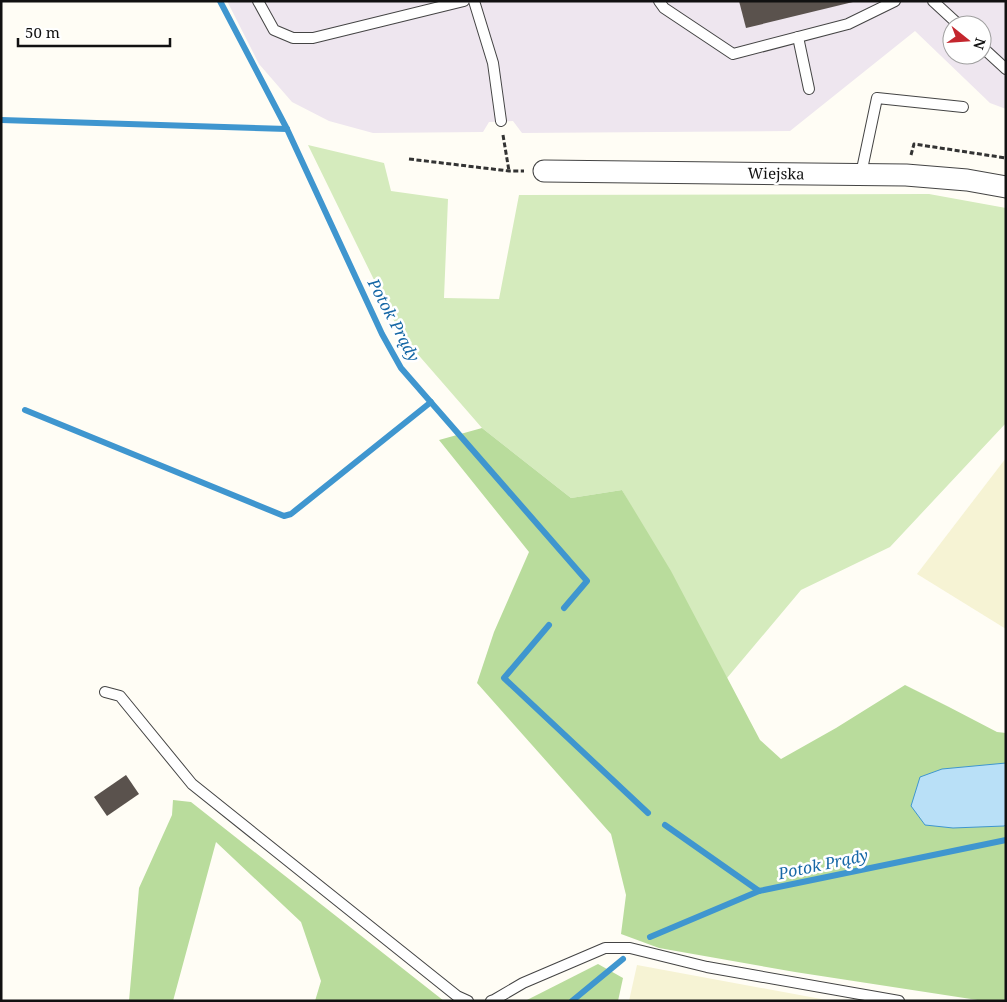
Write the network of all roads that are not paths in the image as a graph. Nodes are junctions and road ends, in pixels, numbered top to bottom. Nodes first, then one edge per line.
1 (464, 1) edge
2 (474, 1) edge
3 (659, 1) edge
4 (895, 1) edge
5 (933, 1) edge
6 (259, 4) edge
7 (948, 15) edge
8 (798, 37) junction
9 (992, 56) edge
10 (1006, 69) edge
11 (809, 89) dead end
12 (963, 107) dead end
13 (501, 121) road end
14 (544, 170) road end
15 (861, 174) junction
16 (1006, 187) edge
17 (105, 692) dead end
18 (468, 1001) edge
19 (490, 1001) edge
20 (899, 1001) edge

1 - 6 lane
2 - 13 lane
3 - 8 lane
4 - 8 lane
5 - 7 lane
8 - 11 lane
9 - 10 lane
12 - 15 lane
14 - 15 street, Wiejska
15 - 16 street, Wiejska
17 - 18 lane
19 - 20 lane

